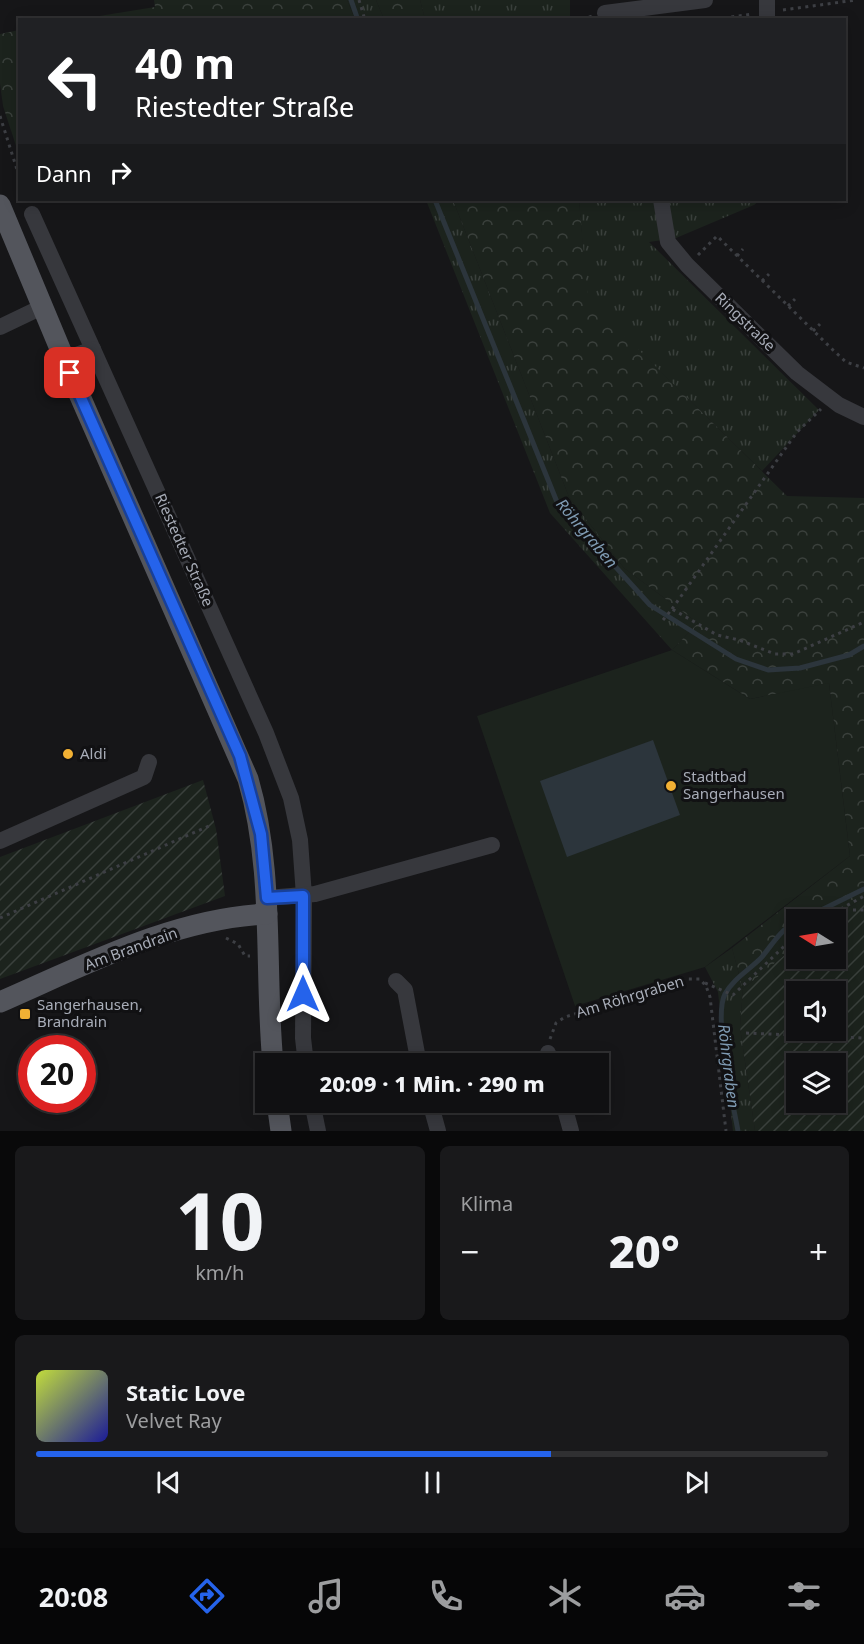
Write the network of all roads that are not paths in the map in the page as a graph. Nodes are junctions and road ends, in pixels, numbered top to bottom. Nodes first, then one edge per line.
1 (705, 0) edge
2 (767, 0) edge
3 (605, 12) dead end
4 (658, 13) edge
5 (767, 18) edge
6 (661, 201) edge
7 (0, 206) edge
8 (32, 214) dead end
9 (44, 306) junction
10 (0, 327) edge
11 (93, 349) junction
12 (65, 359) junction
13 (864, 417) edge
14 (149, 762) dead end
15 (0, 841) edge
16 (492, 845) dead end
17 (303, 896) junction
18 (267, 906) junction
19 (396, 981) dead end
20 (0, 1002) edge
21 (272, 1053) edge
22 (305, 1053) edge
23 (417, 1053) edge
24 (279, 1113) edge
25 (314, 1113) edge
26 (433, 1113) edge
27 (566, 1113) edge
28 (281, 1131) edge
29 (318, 1131) edge
30 (438, 1131) edge
31 (571, 1131) edge

1 - 4 street
2 - 5 street
3 - 4 street
6 - 13 street, Ringstraße
7 - 9 main road
8 - 11 street, Riestedter Straße
9 - 10 street
9 - 12 main road
11 - 12 street
11 - 17 street, Riestedter Straße
12 - 18 main road
14 - 15 street
16 - 17 street
17 - 18 street
17 - 22 street, Riestedter Straße
18 - 20 main road, Am Brandrain
18 - 21 main road
19 - 23 street
24 - 28 main road
25 - 29 street
26 - 30 street
27 - 31 street

